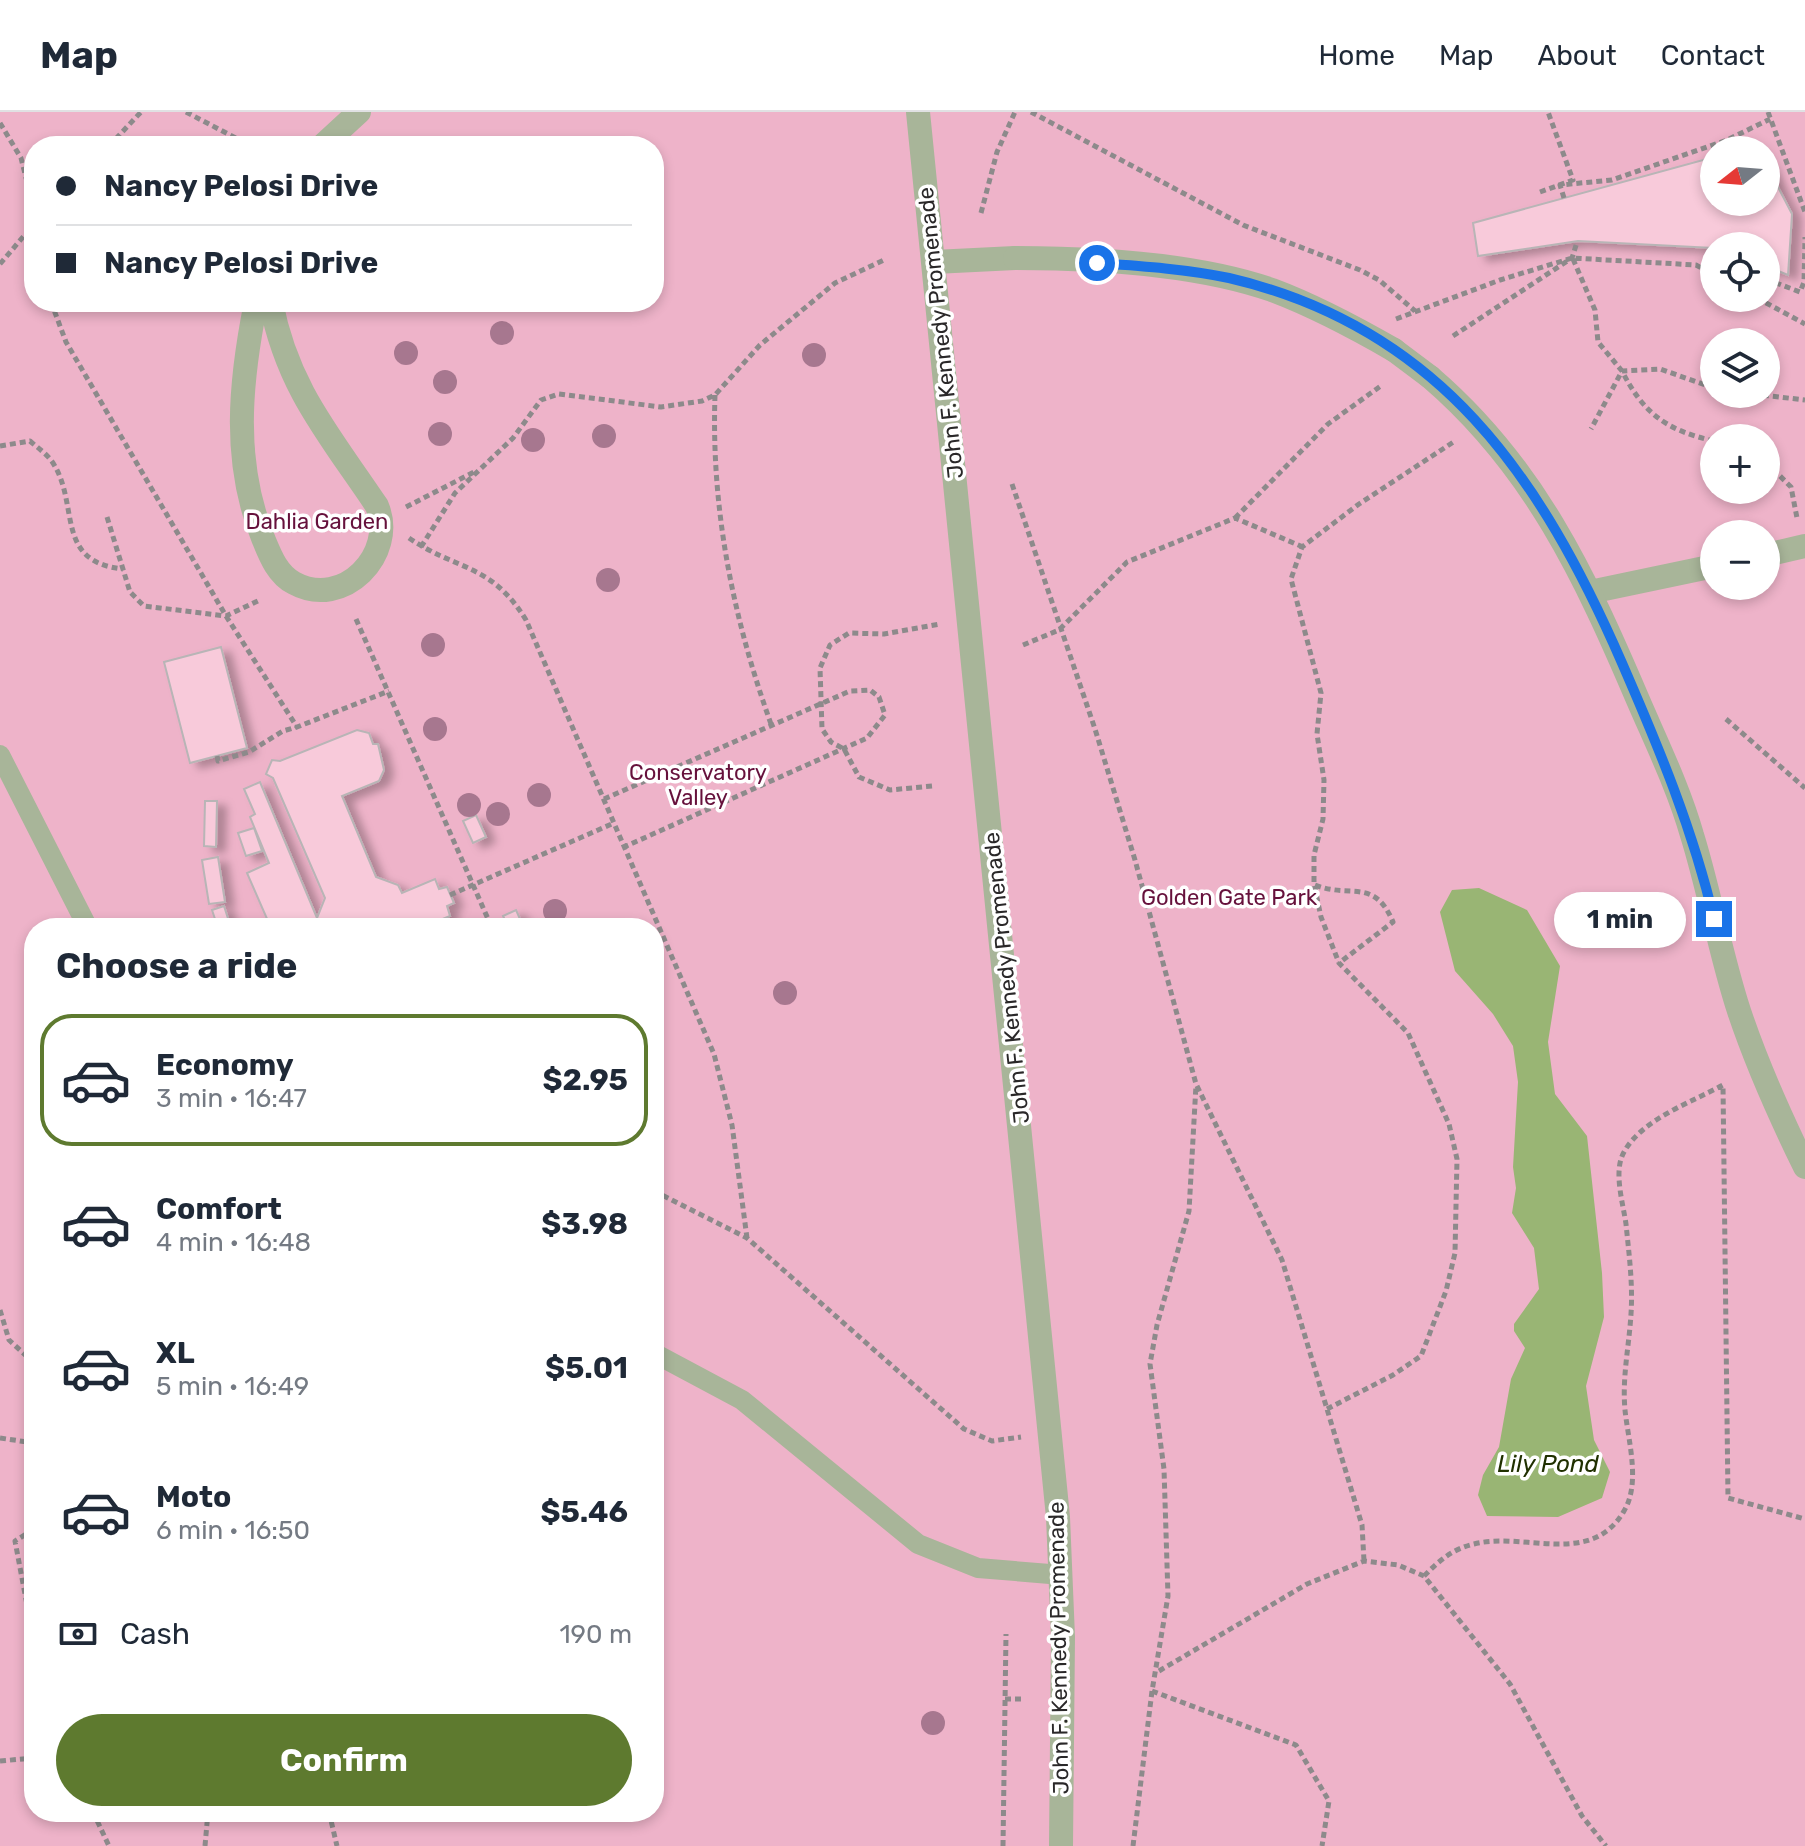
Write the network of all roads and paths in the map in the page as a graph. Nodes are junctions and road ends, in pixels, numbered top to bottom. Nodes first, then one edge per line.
1 (141, 112) edge
2 (186, 112) edge
3 (359, 112) edge
4 (918, 112) edge
5 (1015, 112) edge
6 (1031, 112) edge
7 (1548, 112) edge
8 (1756, 112) edge
9 (1769, 115) edge
10 (1760, 122) junction
11 (0, 123) edge
12 (118, 136) edge
13 (232, 136) edge
14 (333, 136) edge
15 (1670, 148) dead end
16 (1695, 151) junction
17 (1674, 158) junction
18 (1698, 161) dead end
19 (24, 170) edge
20 (1609, 172) dead end
21 (1612, 180) junction
22 (1560, 185) junction
23 (1540, 192) dead end
24 (1564, 198) dead end
25 (1805, 212) edge
26 (981, 213) dead end
27 (24, 236) edge
28 (1805, 237) edge
29 (1577, 242) dead end
30 (1572, 258) junction
31 (886, 259) dead end
32 (934, 262) junction
33 (0, 264) edge
34 (1696, 265) junction
35 (1700, 266) edge
36 (1700, 267) edge
37 (1780, 284) edge
38 (1780, 310) edge
39 (55, 312) edge
40 (254, 312) edge
41 (274, 312) edge
42 (1805, 324) edge
43 (1453, 336) dead end
44 (1622, 371) junction
45 (1700, 383) edge
46 (1382, 385) dead end
47 (715, 395) junction
48 (1780, 397) edge
49 (1805, 400) edge
50 (1481, 424) junction
51 (1591, 429) dead end
52 (1700, 436) edge
53 (0, 446) edge
54 (474, 472) junction
55 (1780, 476) edge
56 (1012, 484) dead end
57 (107, 517) dead end
58 (1235, 518) junction
59 (383, 521) junction
60 (1804, 546) edge
61 (421, 547) junction
62 (1303, 547) junction
63 (1780, 552) edge
64 (123, 569) junction
65 (1700, 569) edge
66 (1590, 592) junction
67 (260, 600) dead end
68 (226, 616) junction
69 (968, 617) junction
70 (356, 619) dead end
71 (1059, 630) junction
72 (1023, 645) dead end
73 (389, 691) junction
74 (824, 701) junction
75 (1726, 719) dead end
76 (771, 724) junction
77 (297, 727) junction
78 (844, 749) junction
79 (0, 755) edge
80 (217, 756) dead end
81 (932, 786) dead end
82 (1805, 788) edge
83 (604, 799) junction
84 (614, 822) junction
85 (624, 847) junction
86 (1314, 884) junction
87 (474, 886) junction
88 (450, 895) dead end
89 (83, 918) edge
90 (488, 918) edge
91 (655, 918) edge
92 (664, 938) edge
93 (1339, 963) junction
94 (1196, 1084) junction
95 (1805, 1167) edge
96 (664, 1196) edge
97 (747, 1238) junction
98 (0, 1310) edge
99 (24, 1354) edge
100 (664, 1358) edge
101 (1327, 1409) junction
102 (1049, 1432) junction
103 (0, 1438) edge
104 (24, 1442) edge
105 (1805, 1519) edge
106 (24, 1535) edge
107 (1364, 1561) junction
108 (1062, 1575) junction
109 (1424, 1576) junction
110 (24, 1589) edge
111 (1006, 1634) dead end
112 (1158, 1671) junction
113 (1152, 1691) junction
114 (1005, 1699) junction
115 (1024, 1699) dead end
116 (24, 1759) edge
117 (0, 1761) edge
118 (98, 1822) edge
119 (207, 1822) edge
120 (331, 1822) edge
121 (109, 1846) edge
122 (205, 1846) edge
123 (337, 1846) edge
124 (1003, 1846) edge
125 (1061, 1846) edge
126 (1133, 1846) edge
127 (1322, 1846) edge
128 (1606, 1846) edge

1 - 12 path
2 - 13 path
3 - 14 street
4 - 32 street, John F. Kennedy Promenade
5 - 26 path
6 - 30 path
7 - 22 path
8 - 10 path
9 - 10 path
9 - 25 path
10 - 16 path
11 - 19 path
15 - 17 path
16 - 17 path
16 - 18 path
17 - 21 path
20 - 21 path
21 - 22 path
22 - 23 path
22 - 24 path
27 - 33 path
28 - 37 path
29 - 30 path
30 - 34 path
30 - 43 path
30 - 44 path
31 - 47 path
32 - 50 street, bridge
32 - 69 street, John F. Kennedy Promenade
34 - 35 path
34 - 36 path
38 - 42 path
39 - 68 path
40 - 59 street
41 - 59 street
44 - 45 path
44 - 51 path
44 - 52 path
46 - 58 path
47 - 54 path
47 - 76 path
48 - 49 path
50 - 62 path
50 - 66 street
53 - 64 path
54 - 59 path
54 - 61 path
55 - 60 path
56 - 71 path
57 - 64 path
58 - 62 path
58 - 71 path
59 - 61 path
60 - 63 street
61 - 83 path
62 - 86 path
64 - 68 path
65 - 66 street
66 - 95 street
67 - 68 path
68 - 77 path
69 - 74 path
69 - 102 street, John F. Kennedy Promenade
70 - 73 path
71 - 72 path
71 - 94 path
73 - 77 path
73 - 87 path
74 - 76 path
74 - 78 path
74 - 78 path
75 - 82 path
76 - 83 path
77 - 80 path
78 - 81 path
78 - 85 path
79 - 89 lane
83 - 84 path
84 - 85 path
84 - 87 path
85 - 91 path
86 - 93 path
86 - 93 path
87 - 88 path
87 - 90 path
92 - 97 path
93 - 101 path
94 - 101 path
94 - 112 path
96 - 97 path
97 - 102 path
98 - 99 path
100 - 108 lane
101 - 107 path
102 - 108 street, John F. Kennedy Promenade
103 - 104 path
105 - 109 path
106 - 110 path
107 - 109 path
107 - 112 path
108 - 125 street, John F. Kennedy Promenade
109 - 128 path
111 - 114 path
112 - 113 path
113 - 126 path
113 - 127 path
114 - 115 path
114 - 124 path
116 - 117 path
118 - 121 path
119 - 122 path
120 - 123 path

